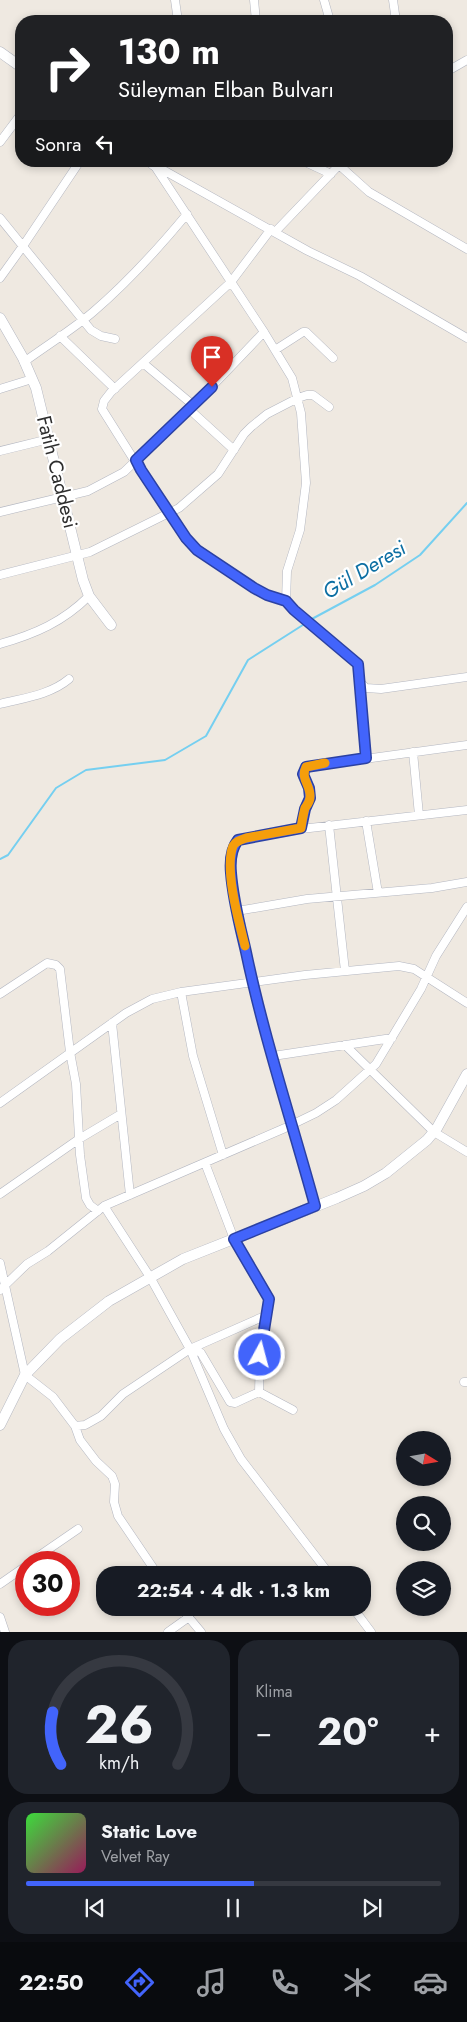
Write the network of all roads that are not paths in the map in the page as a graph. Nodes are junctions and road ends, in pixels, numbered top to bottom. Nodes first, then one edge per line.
1 (175, 0) edge
2 (254, 0) edge
3 (324, 0) edge
4 (393, 0) edge
5 (177, 15) edge
6 (255, 15) edge
7 (328, 15) edge
8 (395, 15) edge
9 (0, 52) edge
10 (467, 60) edge
11 (15, 63) edge
12 (453, 68) edge
13 (15, 122) edge
14 (0, 142) edge
15 (76, 167) edge
16 (155, 167) edge
17 (159, 167) edge
18 (316, 167) edge
19 (337, 167) edge
20 (345, 167) edge
21 (331, 174) junction
22 (187, 214) junction
23 (0, 218) edge
24 (273, 231) junction
25 (23, 246) junction
26 (467, 249) edge
27 (0, 278) edge
28 (231, 282) junction
29 (0, 318) edge
30 (82, 320) junction
31 (264, 332) junction
32 (60, 336) junction
33 (467, 338) edge
34 (115, 339) dead end
35 (275, 350) junction
36 (333, 358) dead end
37 (24, 362) junction
38 (143, 363) junction
39 (32, 379) junction
40 (0, 389) edge
41 (115, 389) junction
42 (298, 398) junction
43 (191, 407) junction
44 (329, 408) dead end
45 (49, 439) junction
46 (234, 450) junction
47 (0, 451) edge
48 (136, 460) junction
49 (63, 497) junction
50 (0, 512) edge
51 (170, 513) junction
52 (77, 557) junction
53 (0, 575) edge
54 (89, 596) junction
55 (286, 601) junction
56 (111, 625) dead end
57 (0, 644) edge
58 (467, 677) edge
59 (68, 679) dead end
60 (360, 682) junction
61 (0, 704) edge
62 (467, 745) edge
63 (413, 752) junction
64 (366, 758) junction
65 (467, 810) edge
66 (419, 815) junction
67 (366, 821) junction
68 (329, 825) junction
69 (301, 828) junction
70 (467, 882) edge
71 (378, 893) junction
72 (337, 897) junction
73 (467, 907) edge
74 (237, 911) junction
75 (345, 971) junction
76 (426, 978) junction
77 (252, 983) junction
78 (181, 992) junction
79 (0, 994) edge
80 (467, 1003) edge
81 (112, 1023) junction
82 (392, 1038) junction
83 (345, 1045) junction
84 (70, 1052) junction
85 (273, 1056) junction
86 (369, 1071) junction
87 (467, 1074) edge
88 (0, 1103) edge
89 (121, 1114) junction
90 (292, 1124) junction
91 (434, 1132) junction
92 (79, 1139) junction
93 (467, 1152) edge
94 (224, 1155) junction
95 (205, 1163) junction
96 (0, 1194) edge
97 (130, 1195) junction
98 (315, 1206) junction
99 (101, 1209) junction
100 (234, 1239) junction
101 (0, 1263) edge
102 (150, 1277) junction
103 (2, 1287) edge
104 (267, 1315) junction
105 (192, 1348) junction
106 (25, 1375) junction
107 (259, 1392) junction
108 (293, 1410) dead end
109 (0, 1424) edge
110 (75, 1426) junction
111 (78, 1529) dead end
112 (46, 1551) edge
113 (152, 1566) edge
114 (323, 1566) edge
115 (15, 1574) edge
116 (0, 1584) edge
117 (360, 1616) edge
118 (0, 1617) edge
119 (188, 1617) joint
120 (5, 1632) edge
121 (168, 1632) edge
122 (201, 1632) edge
123 (371, 1632) edge

1 - 5 street
2 - 6 street
3 - 7 street
4 - 8 street
9 - 11 street
10 - 12 street
13 - 14 street
15 - 25 street
16 - 22 street
17 - 24 street
18 - 21 street
19 - 21 street
20 - 26 street
21 - 24 street
22 - 28 street
22 - 30 street
23 - 25 street
24 - 28 street
24 - 33 street
25 - 27 street
25 - 30 street
28 - 31 street
28 - 38 street
29 - 37 street, Fatih Caddesi
30 - 32 street
30 - 34 street
31 - 35 street
31 - 43 street
32 - 37 street
32 - 41 street
35 - 36 street
35 - 42 street
37 - 39 street, Fatih Caddesi
38 - 41 street
38 - 43 street
39 - 40 street
39 - 45 street, Fatih Caddesi
41 - 48 street
42 - 44 street
42 - 46 street
42 - 55 street
43 - 46 street
43 - 48 street
45 - 47 street
45 - 49 street, Fatih Caddesi
46 - 51 street
48 - 49 street
48 - 51 street
49 - 50 street
49 - 52 street, Fatih Caddesi
51 - 52 street
51 - 55 street
52 - 53 street
52 - 54 street, Fatih Caddesi
54 - 56 street, Fatih Caddesi
54 - 57 street
55 - 60 street
58 - 60 street
59 - 61 street
60 - 64 street
62 - 63 street
63 - 64 street
63 - 66 street
64 - 69 street
65 - 66 street
66 - 67 street
67 - 68 street
67 - 71 street
68 - 69 street
68 - 72 street
69 - 74 street
70 - 71 street
71 - 72 street
72 - 74 street
72 - 75 street
73 - 76 street
74 - 77 street
75 - 76 street
75 - 77 street
76 - 80 street
76 - 82 street
77 - 78 street
77 - 85 street
78 - 81 street
78 - 94 street
79 - 84 street
81 - 84 street
81 - 89 street
82 - 83 street
82 - 86 street
83 - 85 street
83 - 86 street
84 - 88 street
84 - 92 street
85 - 90 street
86 - 90 street
86 - 91 street
87 - 91 street
89 - 92 street
89 - 97 street
90 - 94 street
90 - 98 street
91 - 93 street
91 - 98 street
92 - 96 street
92 - 99 street
94 - 95 street
95 - 97 street
95 - 100 street
97 - 99 street
98 - 100 street
99 - 102 street
99 - 103 street
100 - 102 street
100 - 104 street
101 - 103 street
102 - 105 street
102 - 106 street
103 - 106 street
104 - 105 street
104 - 107 street
105 - 107 street
105 - 110 street
105 - 114 street
106 - 109 street
106 - 110 street
107 - 108 street
110 - 113 street
111 - 112 street
115 - 116 street
117 - 123 street
118 - 120 street
119 - 121 street
119 - 122 street

